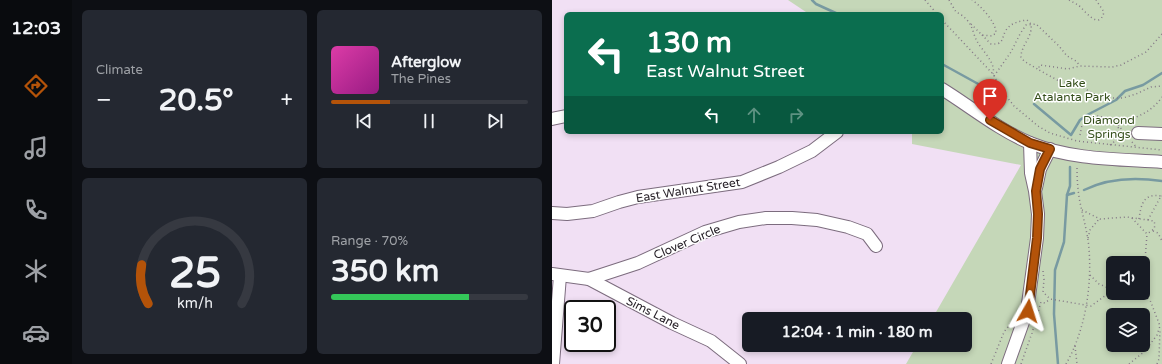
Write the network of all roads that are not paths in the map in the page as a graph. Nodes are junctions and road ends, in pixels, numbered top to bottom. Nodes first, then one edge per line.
1 (944, 90) edge
2 (564, 116) edge
3 (552, 119) edge
4 (1138, 133) dead end
5 (834, 134) edge
6 (1162, 134) edge
7 (1030, 143) junction
8 (1050, 149) junction
9 (1162, 162) edge
10 (1036, 191) junction
11 (552, 213) edge
12 (876, 246) dead end
13 (556, 275) edge
14 (589, 279) junction
15 (553, 364) edge
16 (740, 364) edge
17 (1008, 364) edge

1 - 7 street
2 - 3 street
4 - 6 street
5 - 11 street, East Walnut Street
7 - 8 street
7 - 10 street
8 - 9 street
8 - 10 street
10 - 17 street
12 - 14 street, Clover Circle
13 - 14 street, Sims Lane
13 - 15 street
14 - 16 street, Sims Lane

